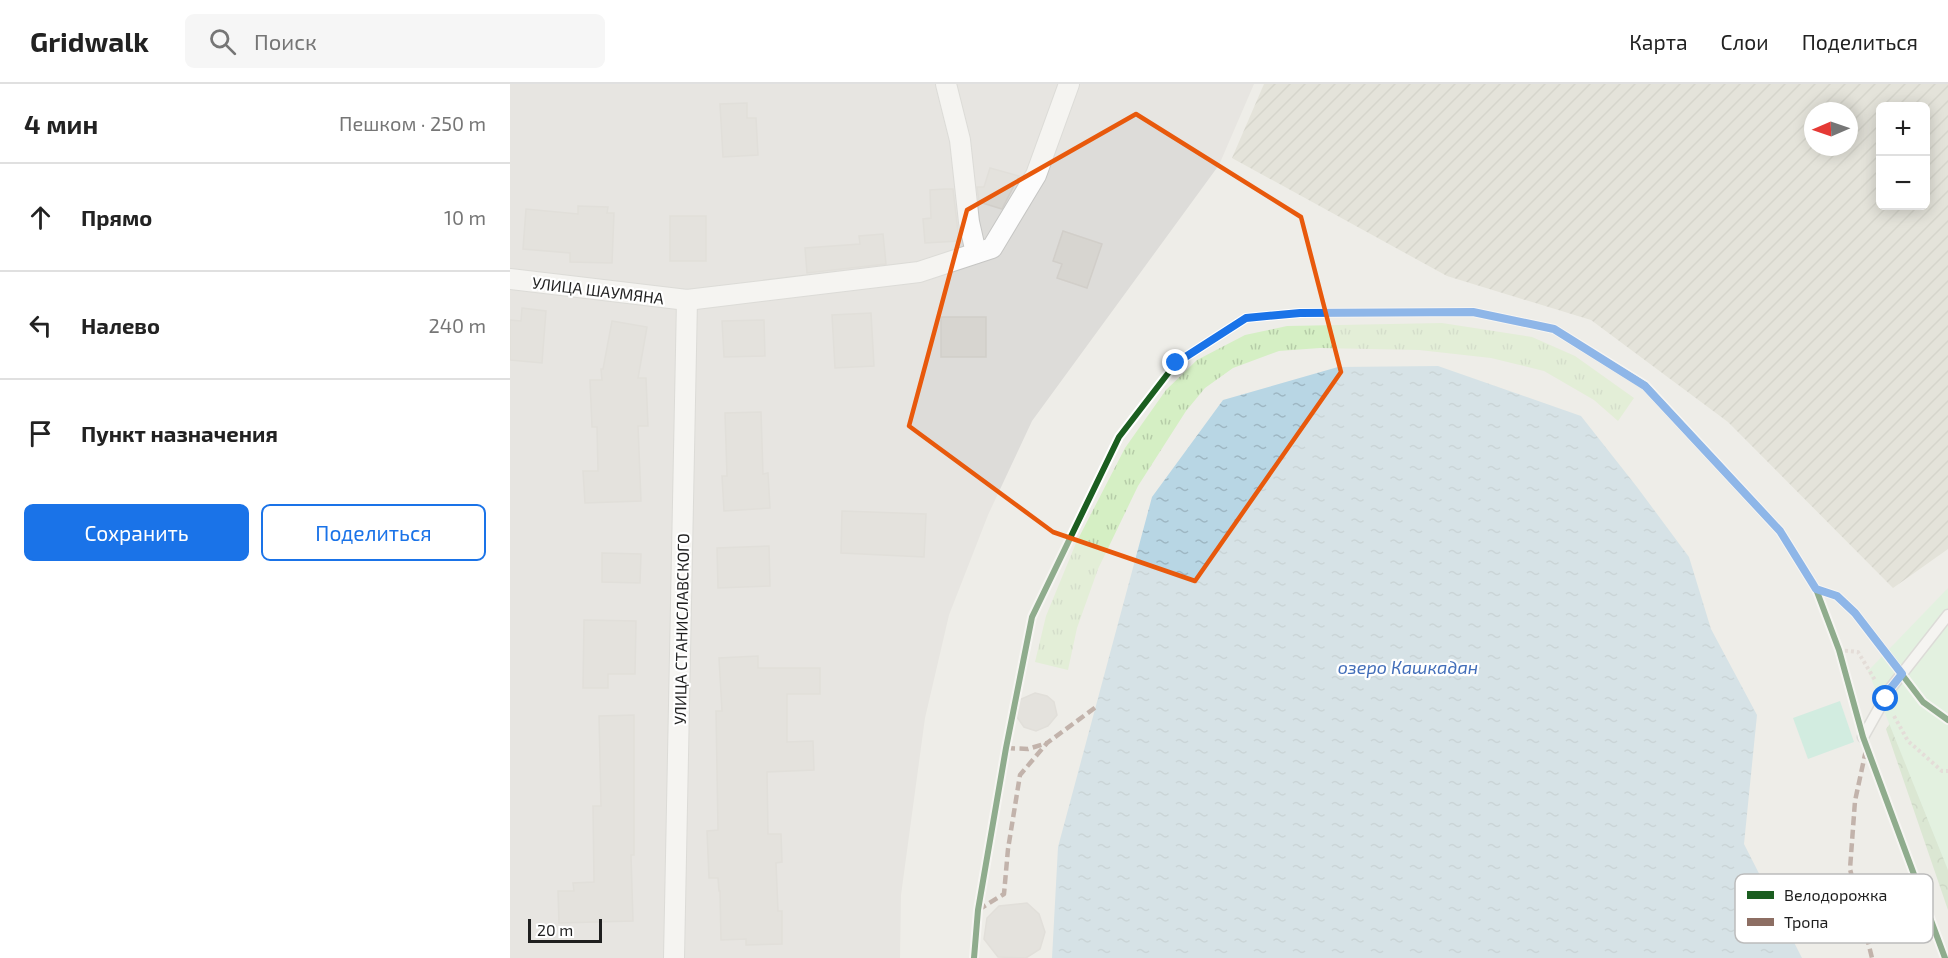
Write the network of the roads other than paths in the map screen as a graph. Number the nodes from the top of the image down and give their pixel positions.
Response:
1 (946, 84) edge
2 (1069, 84) edge
3 (984, 250) junction
4 (510, 279) edge
5 (687, 300) junction
6 (1948, 615) edge
7 (1863, 737) dead end
8 (674, 958) edge

1 - 3 street
2 - 3 street
3 - 5 street, УЛИЦА ШАУМЯНА
4 - 5 street, УЛИЦА ШАУМЯНА
5 - 8 street, УЛИЦА СТАНИСЛАВСКОГО
6 - 7 lane

